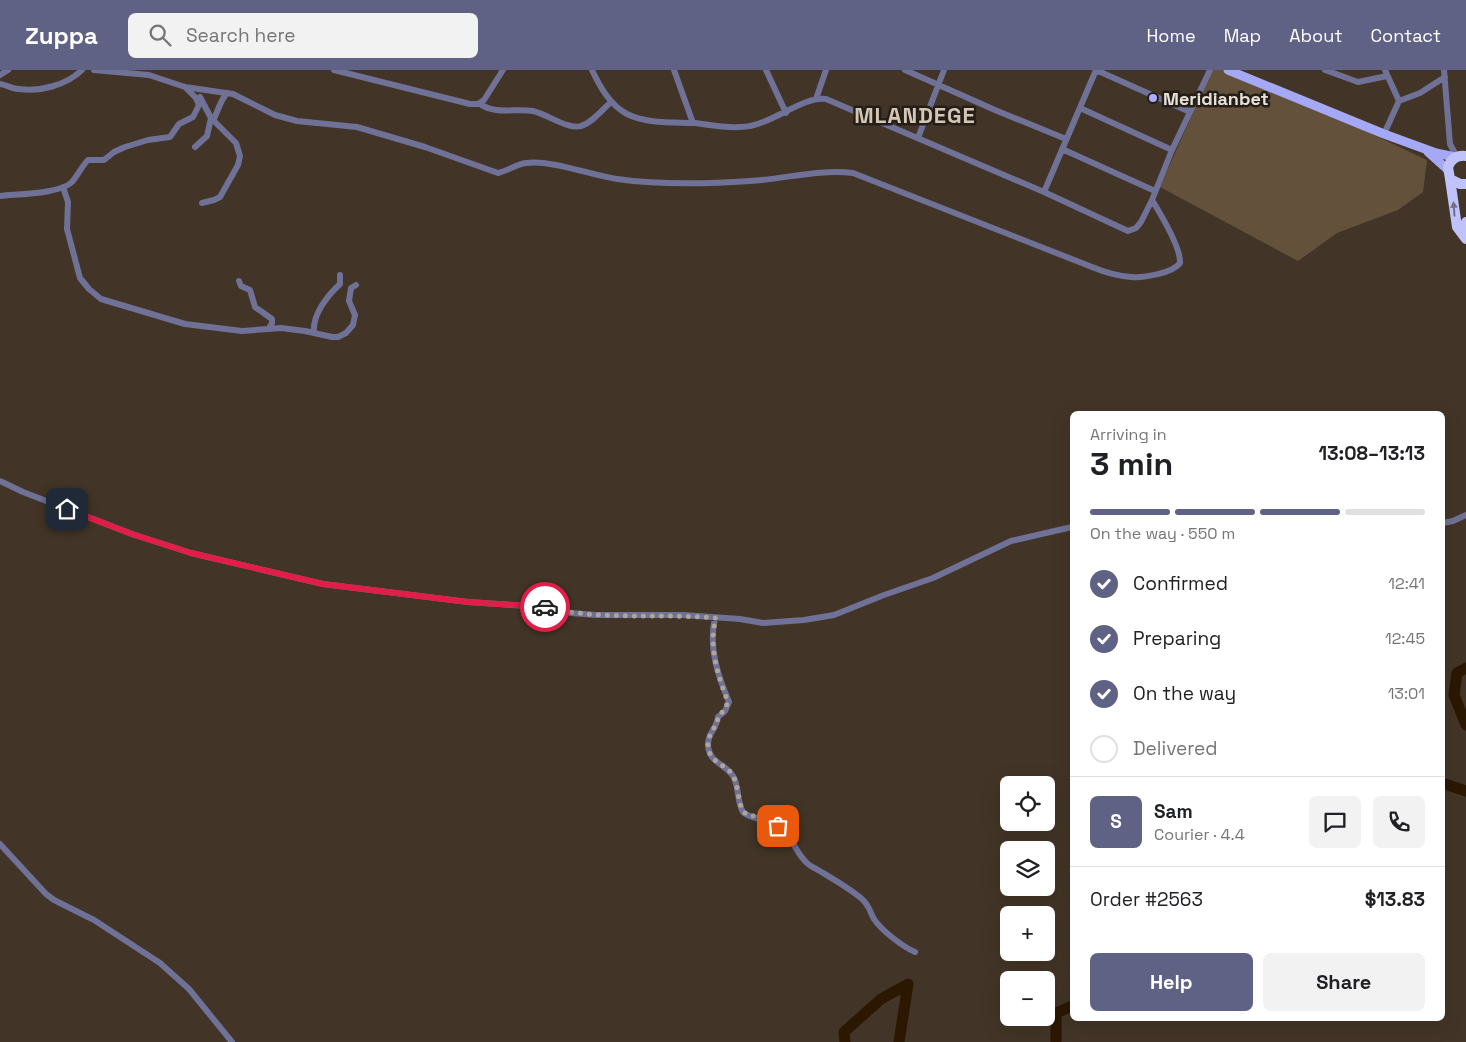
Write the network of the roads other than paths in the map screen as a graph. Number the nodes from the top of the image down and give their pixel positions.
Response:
1 (8, 70) edge
2 (82, 70) edge
3 (94, 70) edge
4 (334, 70) edge
5 (503, 70) edge
6 (592, 70) edge
7 (674, 70) edge
8 (766, 70) edge
9 (826, 70) edge
10 (905, 70) edge
11 (944, 70) edge
12 (1096, 70) edge
13 (1210, 70) edge
14 (1228, 70) edge
15 (1325, 70) edge
16 (1386, 73) edge
17 (1444, 74) edge
18 (0, 75) edge
19 (938, 83) junction
20 (0, 84) edge
21 (185, 87) junction
22 (199, 89) junction
23 (226, 93) junction
24 (816, 99) junction
25 (1399, 101) junction
26 (611, 102) junction
27 (480, 104) junction
28 (1080, 108) junction
29 (1190, 112) junction
30 (786, 113) junction
31 (212, 120) junction
32 (693, 123) junction
33 (1384, 134) junction
34 (918, 138) junction
35 (1066, 139) junction
36 (1420, 146) junction
37 (195, 147) dead end
38 (1062, 149) junction
39 (1172, 150) junction
40 (1459, 157) edge
41 (1449, 174) junction
42 (1466, 184) edge
43 (63, 187) junction
44 (1155, 190) junction
45 (1044, 192) junction
46 (0, 196) edge
47 (1152, 200) junction
48 (202, 203) dead end
49 (1466, 222) edge
50 (1465, 238) edge
51 (340, 275) dead end
52 (239, 281) dead end
53 (356, 285) dead end
54 (269, 328) junction
55 (314, 333) junction
56 (0, 481) edge
57 (1466, 515) edge
58 (1445, 522) edge
59 (1070, 527) edge
60 (716, 618) junction
61 (0, 844) edge
62 (915, 952) dead end
63 (232, 1042) edge

1 - 18 street
2 - 20 street
3 - 21 street
4 - 27 street
5 - 27 street
6 - 26 street
7 - 32 street
8 - 30 street
9 - 24 street
10 - 19 street
11 - 19 street
12 - 28 street
12 - 29 street
13 - 29 street
14 - 33 main road
15 - 16 street
16 - 25 street
17 - 25 street
17 - 40 street
19 - 34 street
19 - 35 street
21 - 22 street
21 - 43 street
22 - 23 street
22 - 31 street
23 - 31 street
23 - 47 street
24 - 30 street
24 - 34 street
25 - 33 street
26 - 27 street
26 - 32 street
28 - 35 street
28 - 39 street
29 - 39 street
30 - 32 street
31 - 37 street
31 - 48 street
33 - 36 main road
34 - 45 street
35 - 38 street
36 - 40 main road
36 - 41 main road
38 - 44 street
38 - 45 street
39 - 44 street
40 - 41 highway
41 - 42 highway
50 -> 41 highway
43 - 46 street
43 - 54 street
44 - 47 street
45 - 47 street
49 - 50 highway
51 - 55 street
52 - 54 street
53 - 55 street
54 - 55 street
56 - 60 street
57 - 58 street
59 - 60 street
60 - 62 street
61 - 63 street

